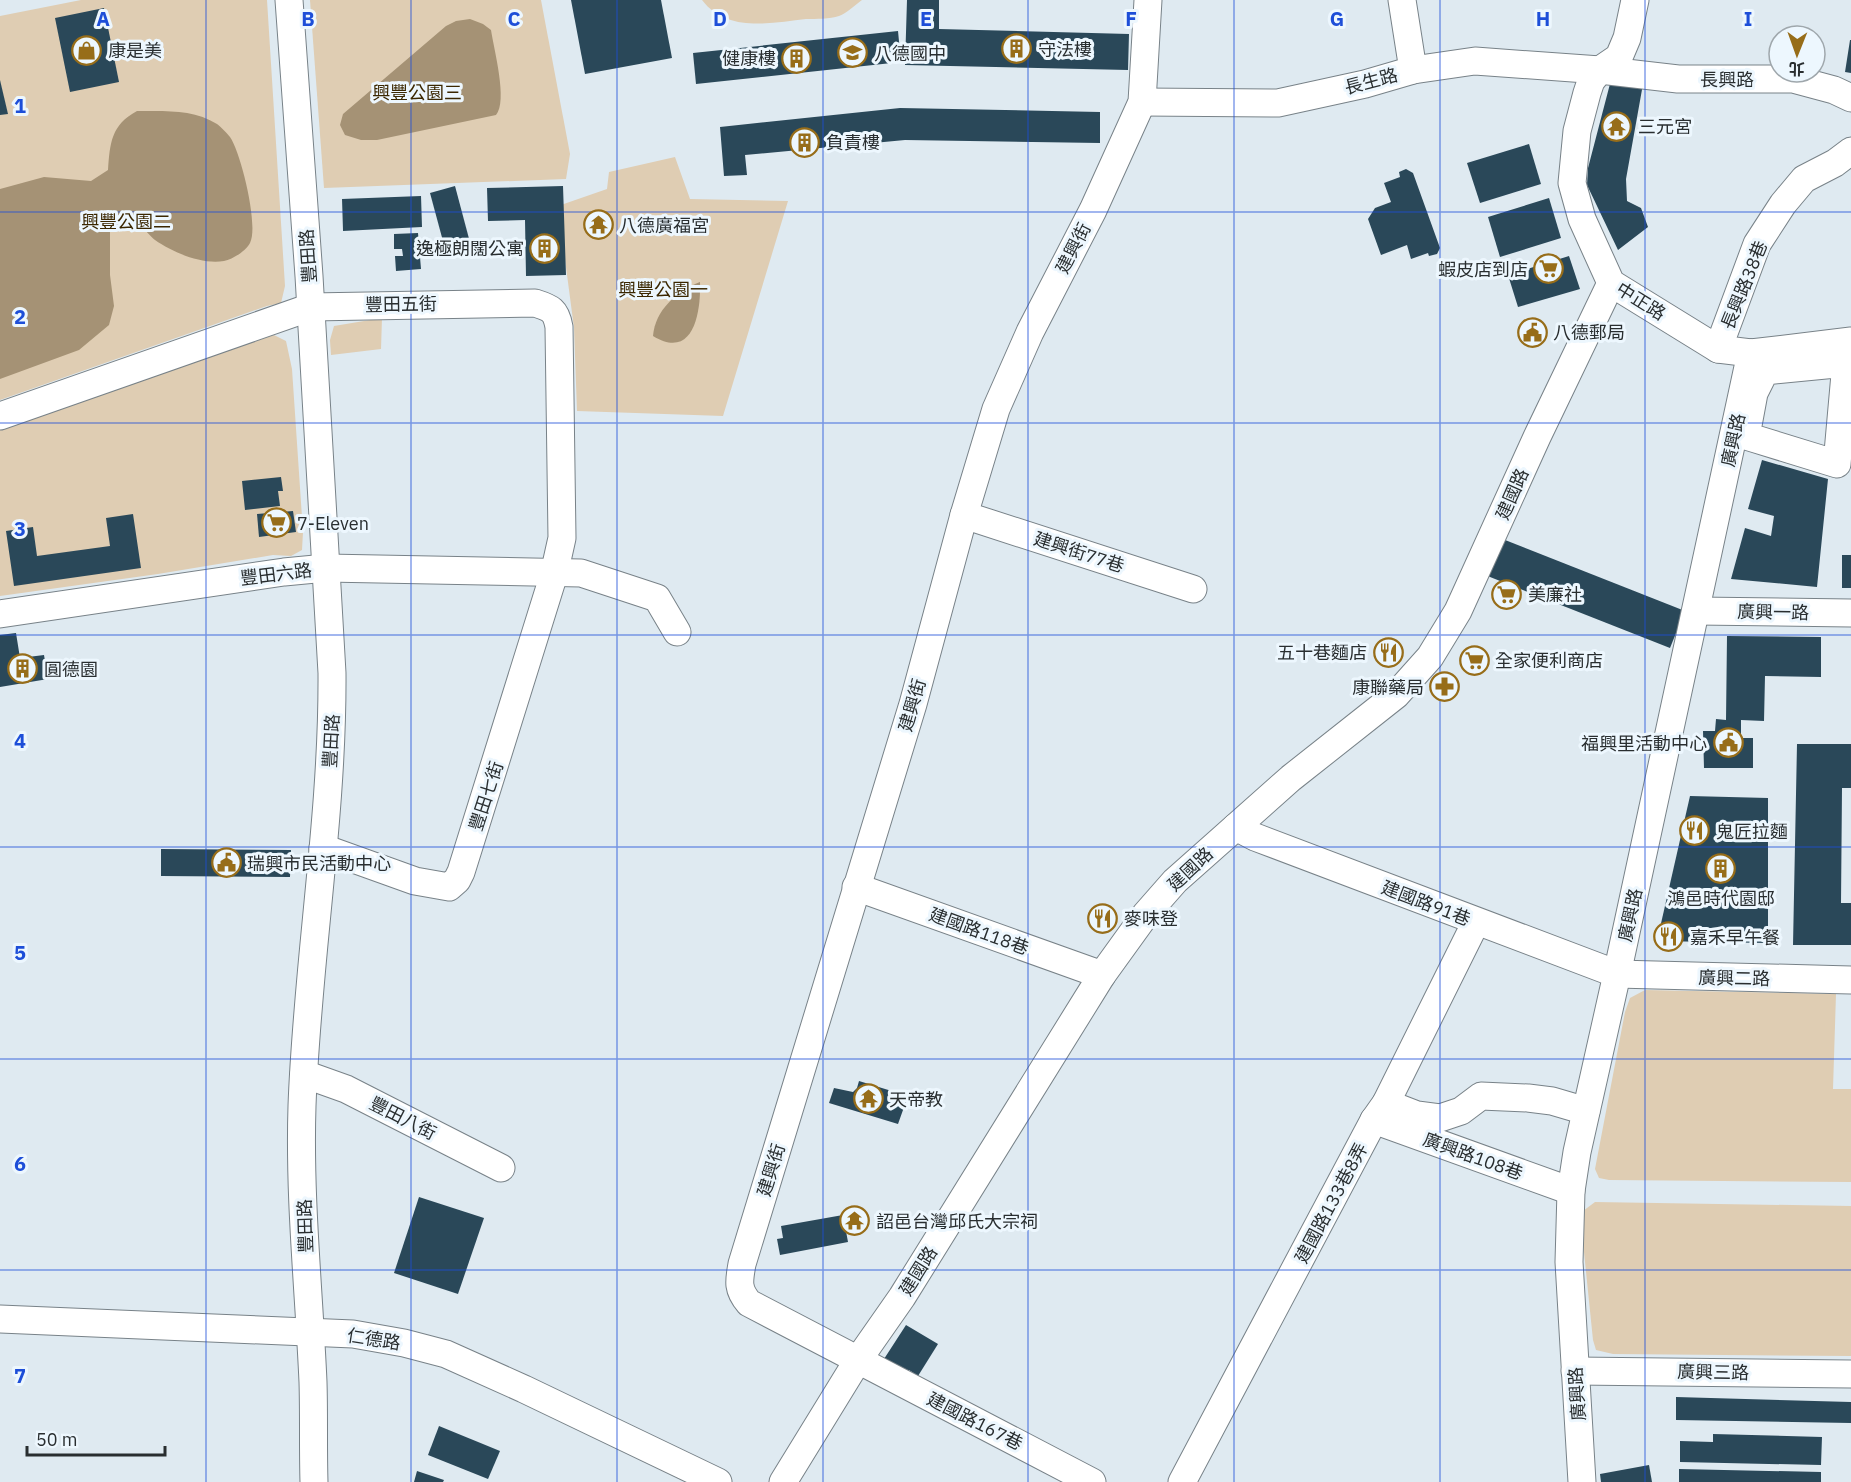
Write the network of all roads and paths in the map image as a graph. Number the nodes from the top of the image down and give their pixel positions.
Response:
1 (289, 0) edge
2 (1148, 0) edge
3 (1402, 0) edge
4 (1635, 0) edge
5 (1413, 70) junction
6 (1600, 70) junction
7 (1851, 98) edge
8 (1142, 102) junction
9 (1851, 152) edge
10 (1611, 284) junction
11 (311, 307) junction
12 (1851, 341) edge
13 (1718, 349) junction
14 (1751, 353) junction
15 (0, 416) edge
16 (1837, 464) joint
17 (964, 515) junction
18 (326, 568) junction
19 (554, 574) junction
20 (1193, 589) dead end
21 (1696, 611) junction
22 (1851, 613) edge
23 (0, 614) edge
24 (677, 632) dead end
25 (1236, 827) junction
26 (323, 848) junction
27 (856, 887) junction
28 (1476, 922) junction
29 (1617, 974) junction
30 (1102, 975) junction
31 (1851, 980) edge
32 (304, 1074) junction
33 (1380, 1111) junction
34 (1586, 1111) junction
35 (501, 1168) dead end
36 (1571, 1191) junction
37 (0, 1319) edge
38 (309, 1332) junction
39 (858, 1360) junction
40 (1575, 1371) junction
41 (1851, 1374) edge
42 (314, 1482) edge
43 (718, 1482) edge
44 (783, 1482) edge
45 (1092, 1482) edge
46 (1182, 1482) edge
47 (1582, 1482) edge

1 - 11 street, 豐田路
2 - 8 street, 建興街
3 - 5 street
4 - 6 street
5 - 6 street, 長生路
5 - 8 street, 長生路
6 - 7 street, 長興路
6 - 10 street, 中正路
8 - 17 street, 建興街
9 - 13 street, 長興路38巷
10 - 13 street, 中正路
10 - 25 street, 建國路
11 - 15 street, 豐田五街
11 - 18 street, 豐田路
11 - 19 street, 豐田五街
12 - 14 street, 中正路
13 - 14 street, 中正路
14 - 21 street, 廣興路
16 - 16 street
17 - 20 street, 建興街77巷
17 - 27 street, 建興街
18 - 19 street, 豐田六路
18 - 23 street, 豐田六路
18 - 26 street, 豐田路
19 - 24 street, 豐田六路
19 - 26 street, 豐田七街
21 - 22 street, 廣興一路
21 - 29 street, 廣興路
25 - 28 street, 建國路91巷
25 - 30 street, 建國路
26 - 32 street, 豐田路
27 - 30 street, 建國路118巷
27 - 39 street, 建興街
28 - 29 street, 建國路91巷
28 - 33 street, 建國路133巷8弄
29 - 31 street, 廣興二路
29 - 34 street, 廣興路
30 - 39 street, 建國路
32 - 35 street, 豐田八街
32 - 38 street, 豐田路
33 - 34 street
33 - 36 street, 廣興路108巷
33 - 46 street, 建國路133巷8弄
34 - 36 street, 廣興路
36 - 40 street, 廣興路
37 - 38 street, 仁德路
38 - 42 street, 豐田路
38 - 43 street, 仁德路
39 - 44 street, 建國路
39 - 45 street, 建國路167巷
40 - 41 street, 廣興三路
40 - 47 street, 廣興路

